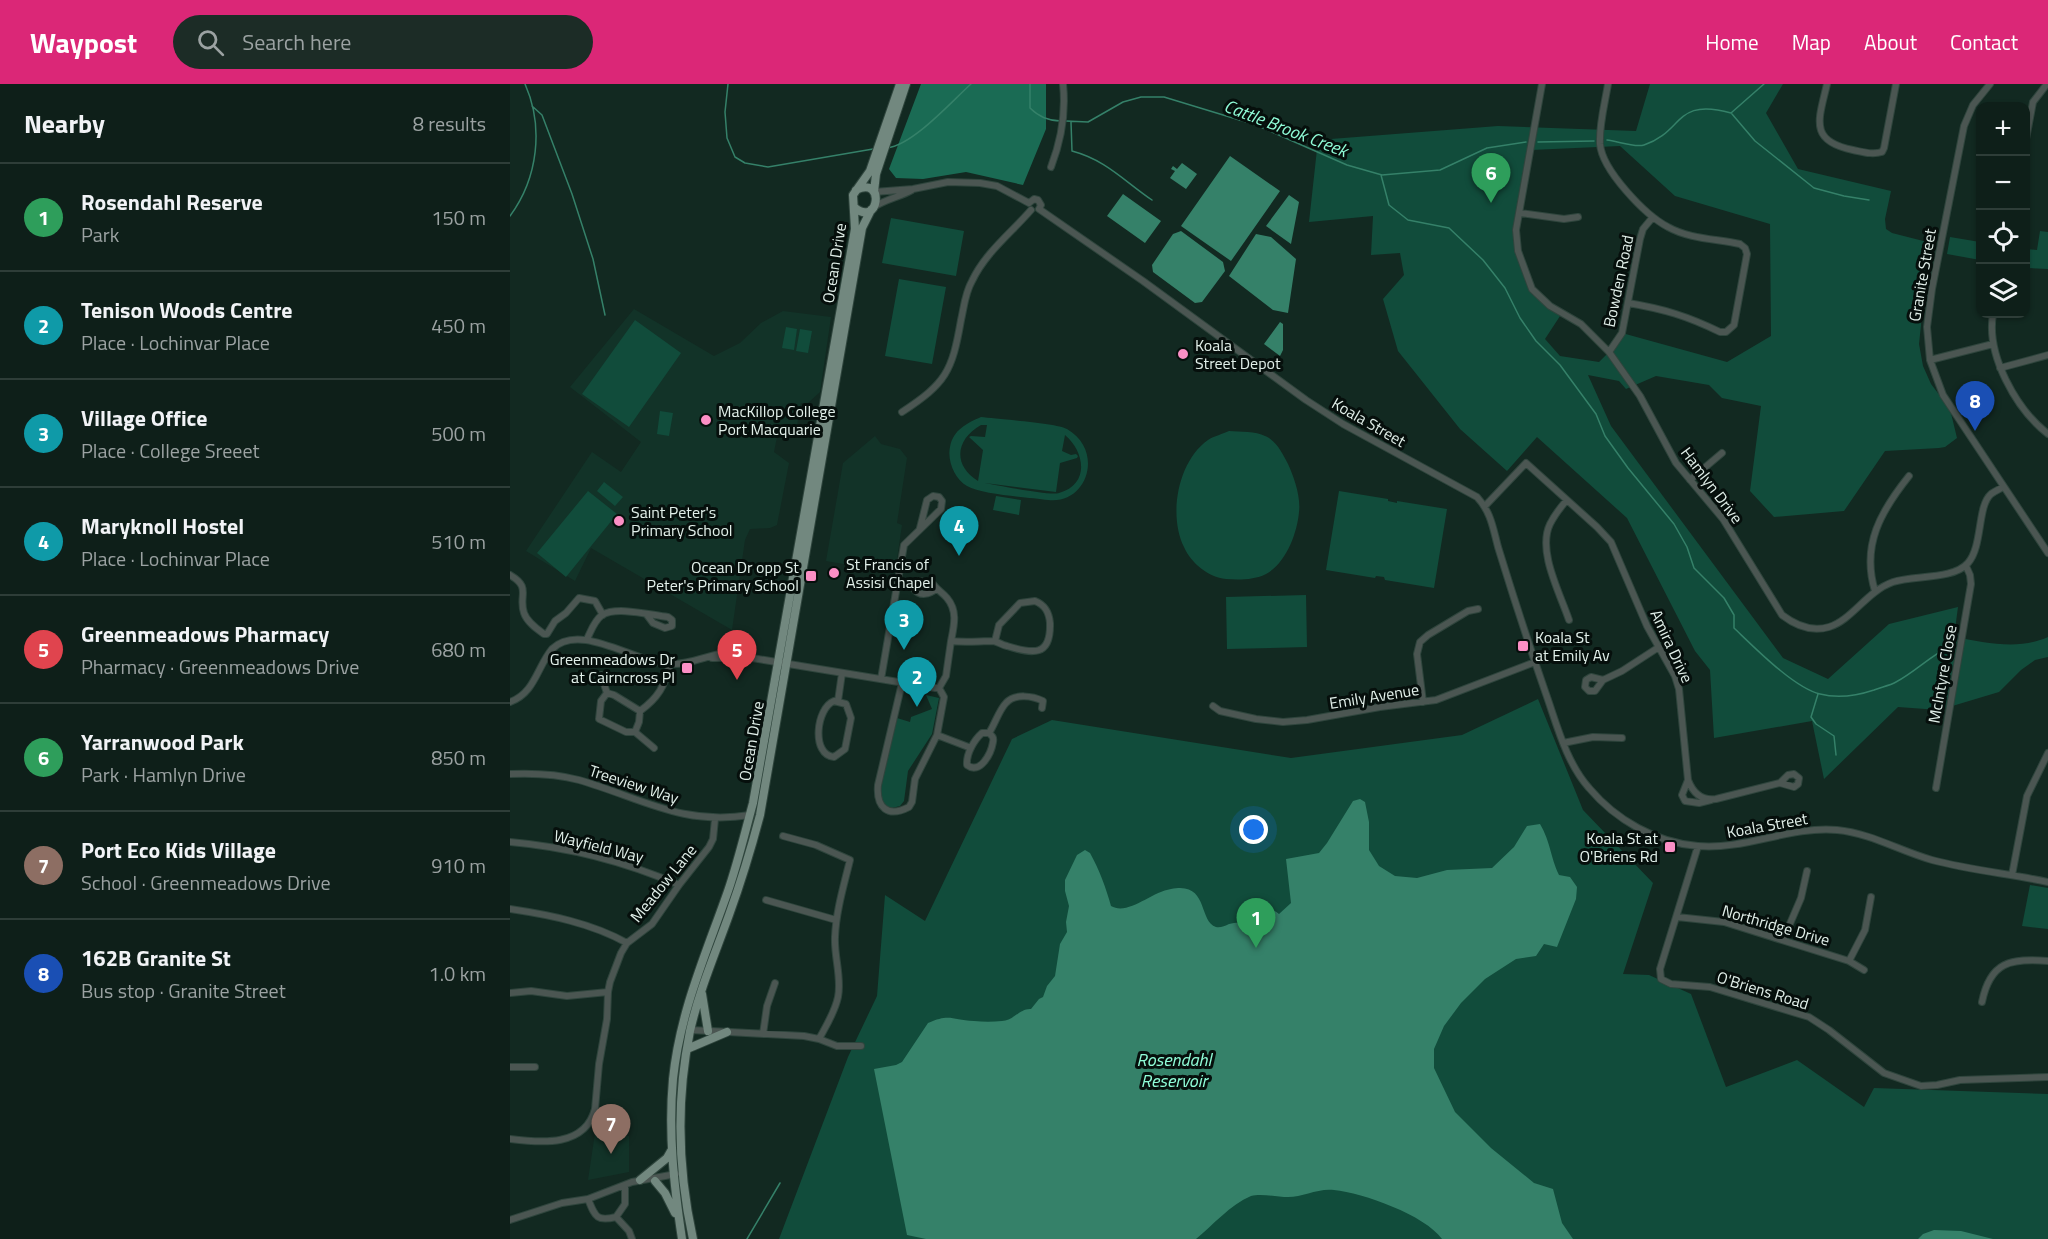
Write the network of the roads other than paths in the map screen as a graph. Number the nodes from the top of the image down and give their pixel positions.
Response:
1 (900, 84) edge
2 (906, 84) edge
3 (1063, 84) edge
4 (1542, 84) edge
5 (1608, 84) edge
6 (1827, 84) edge
7 (1896, 84) edge
8 (1979, 84) edge
9 (2047, 84) edge
10 (1988, 86) edge
11 (2030, 116) edge
12 (886, 133) junction
13 (878, 157) junction
14 (1051, 167) dead end
15 (913, 189) junction
16 (856, 190) junction
17 (874, 192) junction
18 (1029, 202) junction
19 (854, 207) junction
20 (873, 208) junction
21 (1039, 209) junction
22 (1030, 210) junction
23 (1520, 213) junction
24 (1578, 217) dead end
25 (1653, 217) junction
26 (1628, 303) junction
27 (1992, 318) edge
28 (1993, 344) junction
29 (1609, 352) junction
30 (2048, 356) edge
31 (1929, 360) junction
32 (2000, 368) junction
33 (902, 412) dead end
34 (2048, 434) edge
35 (1722, 453) dead end
36 (1910, 476) dead end
37 (1690, 480) junction
38 (2003, 487) junction
39 (1566, 501) junction
40 (1485, 506) junction
41 (920, 528) junction
42 (2048, 553) edge
43 (1965, 566) junction
44 (510, 575) edge
45 (935, 586) dead end
46 (1875, 591) junction
47 (1478, 609) dead end
48 (603, 615) junction
49 (646, 615) dead end
50 (1569, 620) dead end
51 (587, 639) junction
52 (951, 641) junction
53 (995, 641) junction
54 (1659, 647) junction
55 (726, 656) junction
56 (740, 656) junction
57 (778, 662) junction
58 (1535, 662) junction
59 (670, 664) junction
60 (788, 664) junction
61 (842, 673) junction
62 (601, 675) dead end
63 (880, 679) junction
64 (1603, 680) dead end
65 (903, 683) junction
66 (939, 688) junction
67 (607, 693) junction
68 (838, 701) junction
69 (510, 702) edge
70 (1423, 702) junction
71 (1213, 706) dead end
72 (1042, 708) dead end
73 (640, 711) junction
74 (635, 732) junction
75 (989, 733) junction
76 (938, 735) junction
77 (1622, 738) dead end
78 (1563, 743) junction
79 (654, 748) dead end
80 (971, 748) junction
81 (2048, 753) edge
82 (510, 774) edge
83 (1688, 780) junction
84 (1780, 783) dead end
85 (1936, 789) dead end
86 (1696, 794) junction
87 (1712, 800) junction
88 (1692, 803) junction
89 (750, 815) junction
90 (715, 819) junction
91 (783, 836) dead end
92 (510, 842) edge
93 (1698, 846) junction
94 (1807, 871) dead end
95 (2012, 875) junction
96 (2048, 882) edge
97 (679, 885) junction
98 (1872, 897) dead end
99 (766, 900) dead end
100 (510, 909) edge
101 (1677, 917) junction
102 (837, 920) junction
103 (1783, 940) junction
104 (627, 943) junction
105 (1849, 961) junction
106 (2048, 962) edge
107 (1864, 970) dead end
108 (775, 983) dead end
109 (702, 990) junction
110 (608, 992) junction
111 (510, 993) edge
112 (1982, 1002) dead end
113 (681, 1029) junction
114 (691, 1030) junction
115 (708, 1031) junction
116 (728, 1032) junction
117 (763, 1034) junction
118 (819, 1039) junction
119 (861, 1046) dead end
120 (687, 1049) junction
121 (510, 1067) edge
122 (536, 1067) dead end
123 (2048, 1077) edge
124 (510, 1139) edge
125 (672, 1150) junction
126 (682, 1175) junction
127 (673, 1176) junction
128 (640, 1180) junction
129 (655, 1181) junction
130 (627, 1184) junction
131 (588, 1199) junction
132 (616, 1217) junction
133 (510, 1220) edge
134 (679, 1220) junction
135 (632, 1239) edge
136 (682, 1239) edge
137 (693, 1239) edge

1 - 12 main road
2 - 12 main road
3 - 14 street
4 - 23 street, Hamlyn Drive
5 - 25 street
6 - 7 street
8 - 10 street
9 - 11 street
10 - 31 street, Granite Street
12 - 13 main road
13 - 16 main road
13 - 17 main road
15 - 17 street
15 - 18 street
15 - 20 street
16 - 17 main road
16 - 19 main road
17 - 20 main road
18 - 21 street
18 - 22 street
19 - 20 main road
19 - 57 main road, Ocean Drive
20 - 60 main road, Ocean Drive
21 - 22 street
21 - 40 street, Koala Street
22 - 33 street
23 - 24 street
23 - 29 street, Hamlyn Drive
25 - 26 street, Bowden Road
25 - 26 street
26 - 29 street, Bowden Road
27 - 28 street
28 - 31 street
28 - 32 street
29 - 37 street, Hamlyn Drive
30 - 32 street
31 - 38 street, Granite Street
32 - 34 street
35 - 37 street
36 - 46 street
37 - 46 street, Hamlyn Drive
38 - 42 street, Granite Street
38 - 43 street
39 - 40 street, Amira Drive
39 - 50 street
39 - 54 street, Amira Drive
40 - 58 street, Koala Street
41 - 41 street
41 - 63 street
43 - 46 street, Hamlyn Drive
43 - 85 street, McIntyre Close
44 - 48 street
45 - 52 street
47 - 70 street
48 - 49 street
48 - 51 street
51 - 59 street
51 - 69 street
52 - 53 street
52 - 66 street
53 - 53 street
54 - 64 street
54 - 83 street, Amira Drive
55 - 56 street
55 - 56 street
55 - 59 street
56 - 57 street
57 - 60 street
57 - 89 main road, Ocean Drive
58 - 70 street, Emily Avenue
58 - 78 street, Koala Street
59 - 73 street
60 - 61 street
60 - 109 main road, Ocean Drive
61 - 63 street
61 - 68 street
62 - 67 street
63 - 65 street
65 - 66 street
65 - 76 street
66 - 76 street
67 - 73 street
67 - 74 street
68 - 68 street
70 - 71 street, Emily Avenue
72 - 75 street
73 - 74 street
74 - 79 street
75 - 80 street
75 - 80 street
76 - 80 street
77 - 78 street
78 - 93 street, Koala Street
81 - 95 street
82 - 90 street, Treeview Way
83 - 86 street, Amira Drive
83 - 88 street
84 - 87 street
86 - 87 street
86 - 88 street
87 - 88 street
89 - 90 street, Treeview Way
89 - 113 main road, Ocean Drive
90 - 97 street, Meadow Lane
91 - 102 street
92 - 97 street, Wayfield Way
93 - 95 street, Koala Street
93 - 101 street, O'Briens Road
94 - 103 street
95 - 96 street, Koala Street
97 - 104 street, Meadow Lane
98 - 105 street
99 - 102 street
100 - 104 street
101 - 103 street, Northridge Drive
101 - 123 street, O'Briens Road
102 - 118 street
103 - 105 street, Northridge Drive
104 - 110 street, Meadow Lane
105 - 107 street, Northridge Drive
106 - 112 street
108 - 117 street
109 - 114 main road, Ocean Drive
109 - 115 main road
110 - 111 street
110 - 124 street, Meadow Lane
113 - 114 main road
113 - 125 main road, Ocean Drive
114 - 115 street
114 - 120 main road, Ocean Drive
115 - 116 street
116 - 117 street
116 - 120 main road
117 - 118 street
118 - 119 street
120 - 126 main road, Ocean Drive
121 - 122 street
125 - 127 main road, Ocean Drive
125 - 128 main road
126 - 127 street
126 - 137 main road, Ocean Drive
127 - 128 street
127 - 129 street
127 - 134 main road, Ocean Drive
128 - 130 street
129 - 130 street
129 - 134 main road
130 - 131 street
130 - 132 street
131 - 132 street
131 - 133 street
132 - 135 street
134 - 136 main road, Ocean Drive

